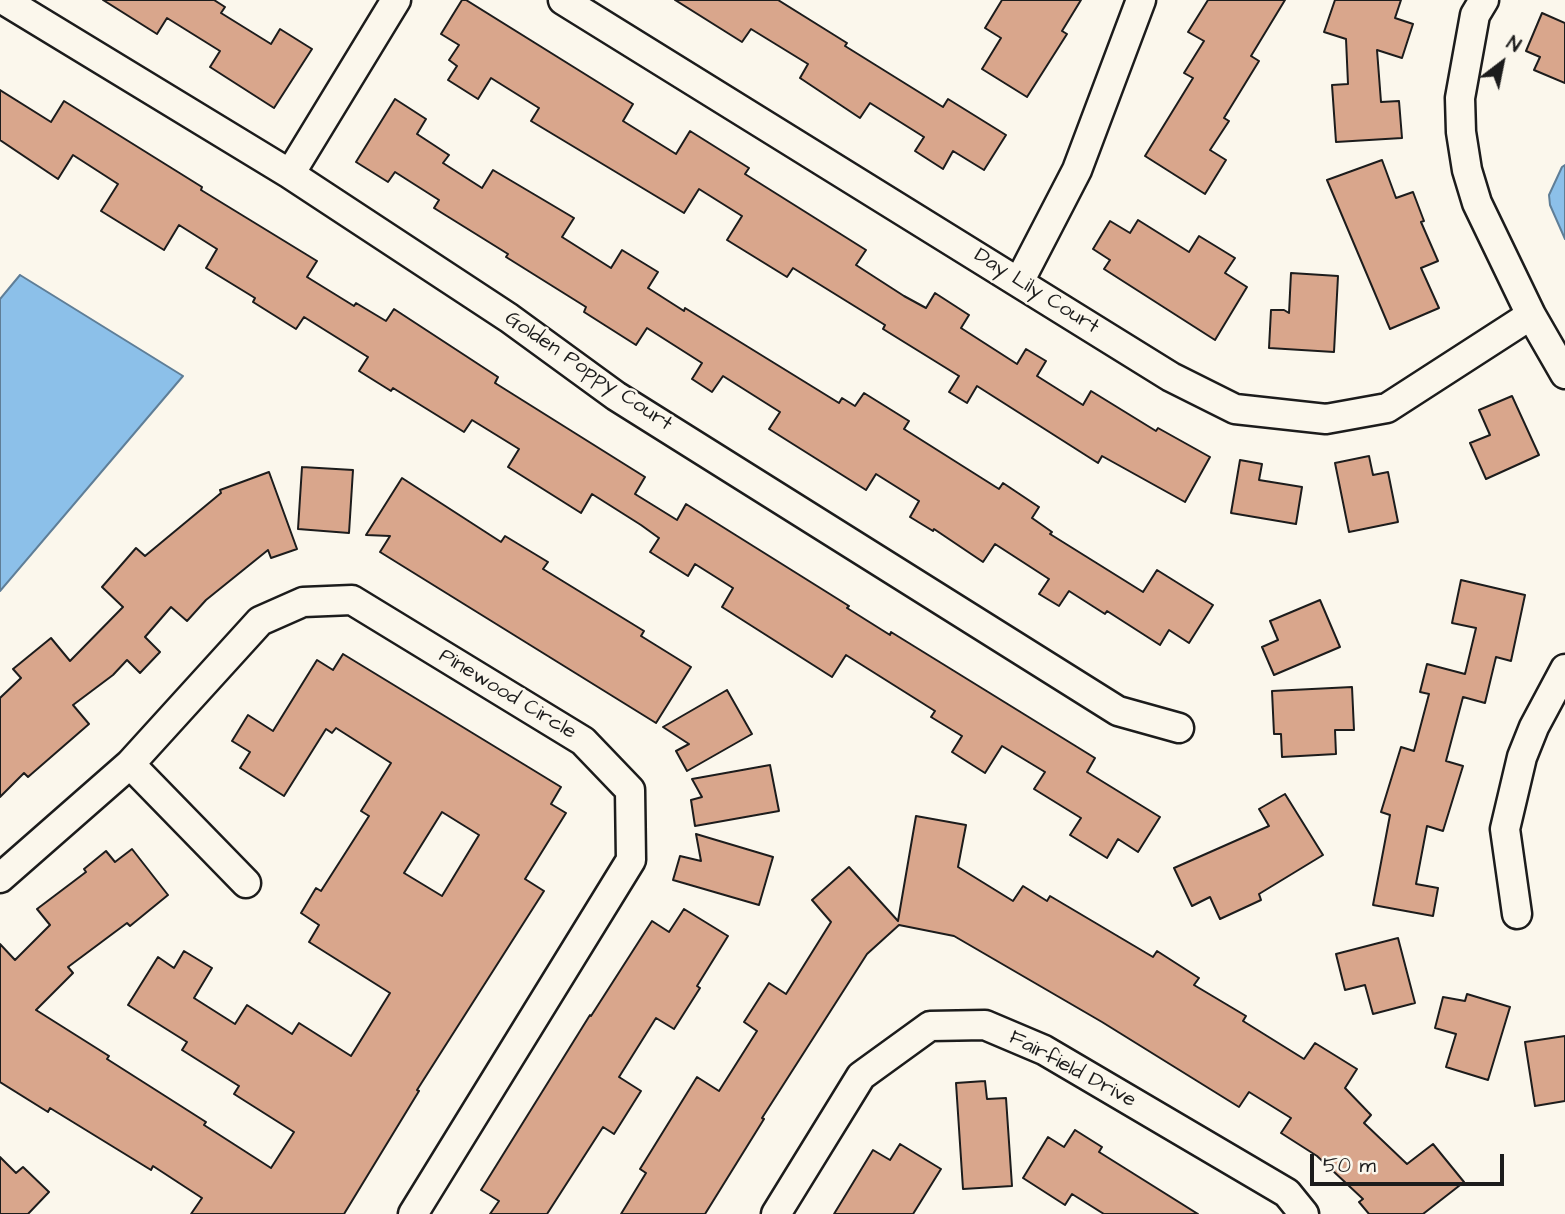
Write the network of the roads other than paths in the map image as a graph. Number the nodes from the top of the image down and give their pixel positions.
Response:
1 (4, 0) edge
2 (396, 0) edge
3 (563, 0) edge
4 (1141, 0) edge
5 (1484, 0) edge
6 (290, 174) junction
7 (1018, 282) junction
8 (1531, 315) junction
9 (1565, 374) edge
10 (1565, 669) edge
11 (1179, 728) dead end
12 (130, 764) junction
13 (0, 878) edge
14 (246, 883) dead end
15 (1517, 914) dead end
16 (413, 1214) edge
17 (776, 1214) edge
18 (1304, 1214) edge

1 - 6 street, Golden Poppy Court
2 - 6 street
3 - 7 street, Day Lily Court
4 - 7 street
5 - 8 street
6 - 11 street, Golden Poppy Court
7 - 8 street, Day Lily Court
8 - 9 street
10 - 15 street
12 - 13 street, Pinewood Circle
12 - 14 street
12 - 16 street, Pinewood Circle
17 - 18 street, Fairfield Drive

